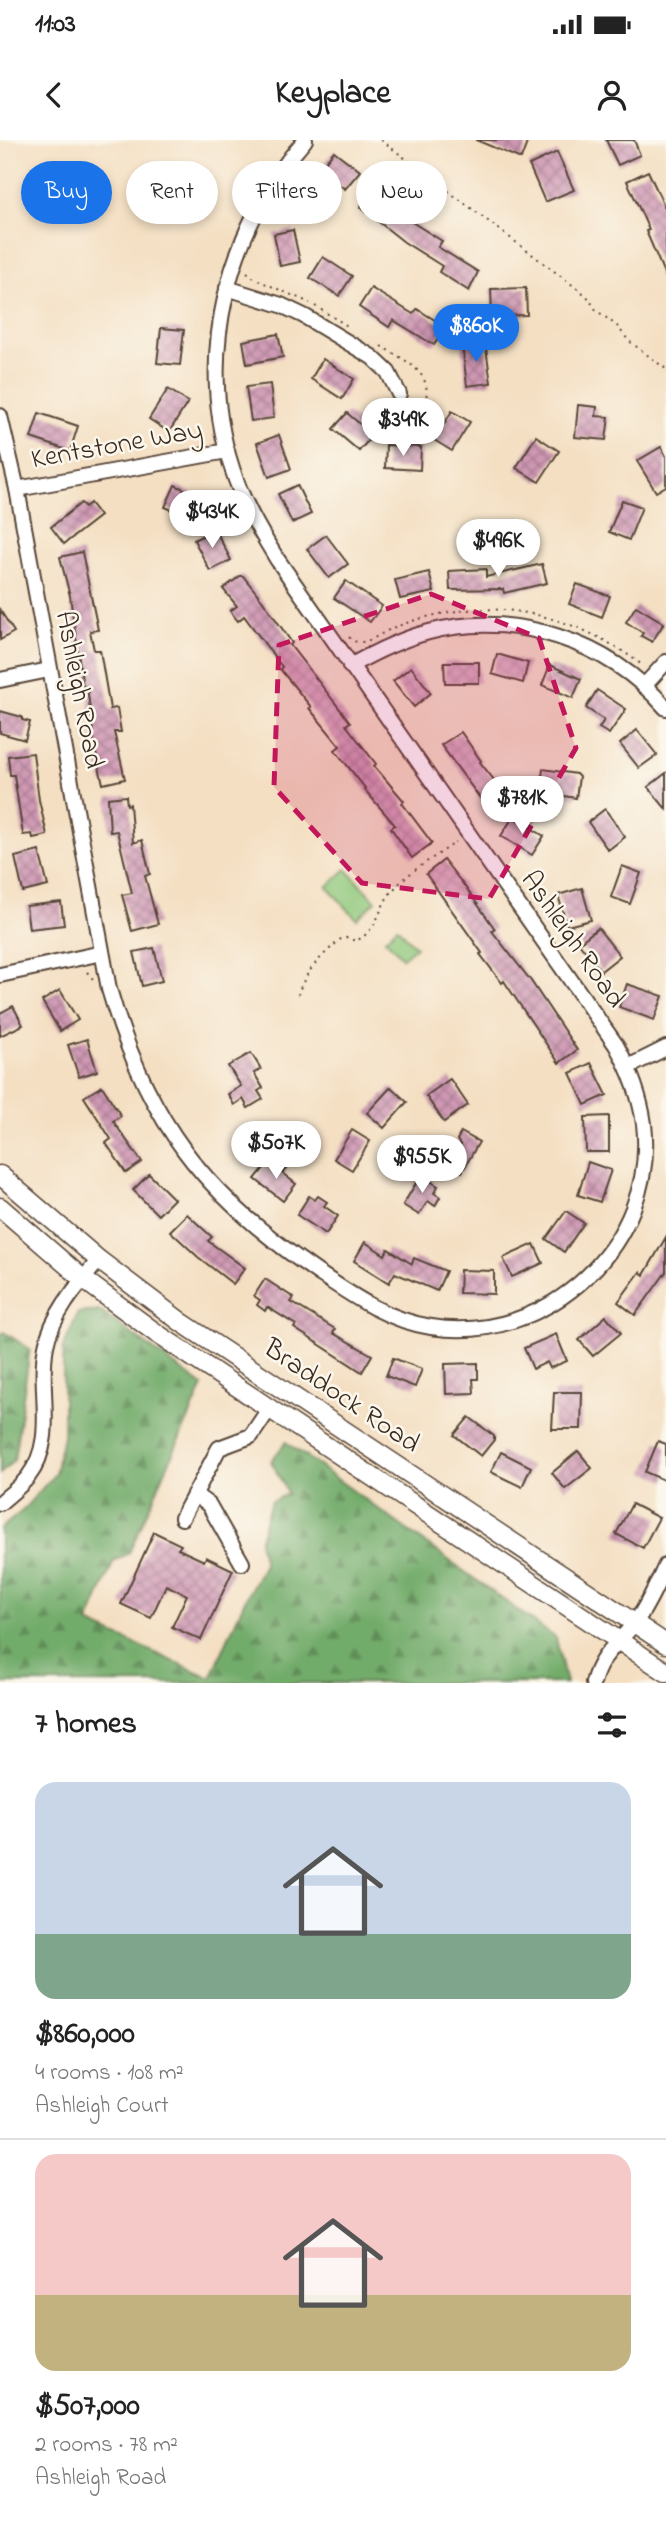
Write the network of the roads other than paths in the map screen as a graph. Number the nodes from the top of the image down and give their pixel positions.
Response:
1 (305, 140) edge
2 (227, 288) junction
3 (399, 394) dead end
4 (0, 416) edge
5 (227, 451) junction
6 (17, 489) junction
7 (666, 662) edge
8 (351, 666) junction
9 (49, 670) junction
10 (0, 680) edge
11 (649, 680) junction
12 (666, 708) edge
13 (102, 953) junction
14 (0, 975) edge
15 (666, 1048) edge
16 (628, 1067) junction
17 (0, 1175) edge
18 (0, 1207) edge
19 (99, 1260) junction
20 (83, 1279) junction
21 (269, 1409) junction
22 (194, 1494) junction
23 (0, 1503) edge
24 (181, 1518) dead end
25 (242, 1563) dead end
26 (666, 1565) edge
27 (635, 1623) junction
28 (617, 1640) junction
29 (666, 1644) edge
30 (666, 1672) edge
31 (593, 1683) edge

1 - 2 street, Ashleigh Road
2 - 3 street
2 - 5 street, Ashleigh Road
4 - 6 street, Ashleigh Road
5 - 6 street, Kentstone Way
5 - 8 street, Ashleigh Road
6 - 9 street, Ashleigh Road
7 - 11 street
8 - 11 street
8 - 16 street, Ashleigh Road
9 - 10 street
9 - 13 street, Ashleigh Road
11 - 12 street
13 - 14 street
13 - 16 street, Ashleigh Road
15 - 16 street
17 - 19 main road, Braddock Road
18 - 20 main road, Braddock Road
19 - 20 street
19 - 27 main road, Braddock Road
20 - 21 main road, Braddock Road
20 - 23 street
21 - 22 street
21 - 28 main road, Braddock Road
22 - 24 street
22 - 25 street
26 - 27 street
27 - 28 street
27 - 29 main road, Braddock Road
28 - 30 main road, Braddock Road
28 - 31 street

